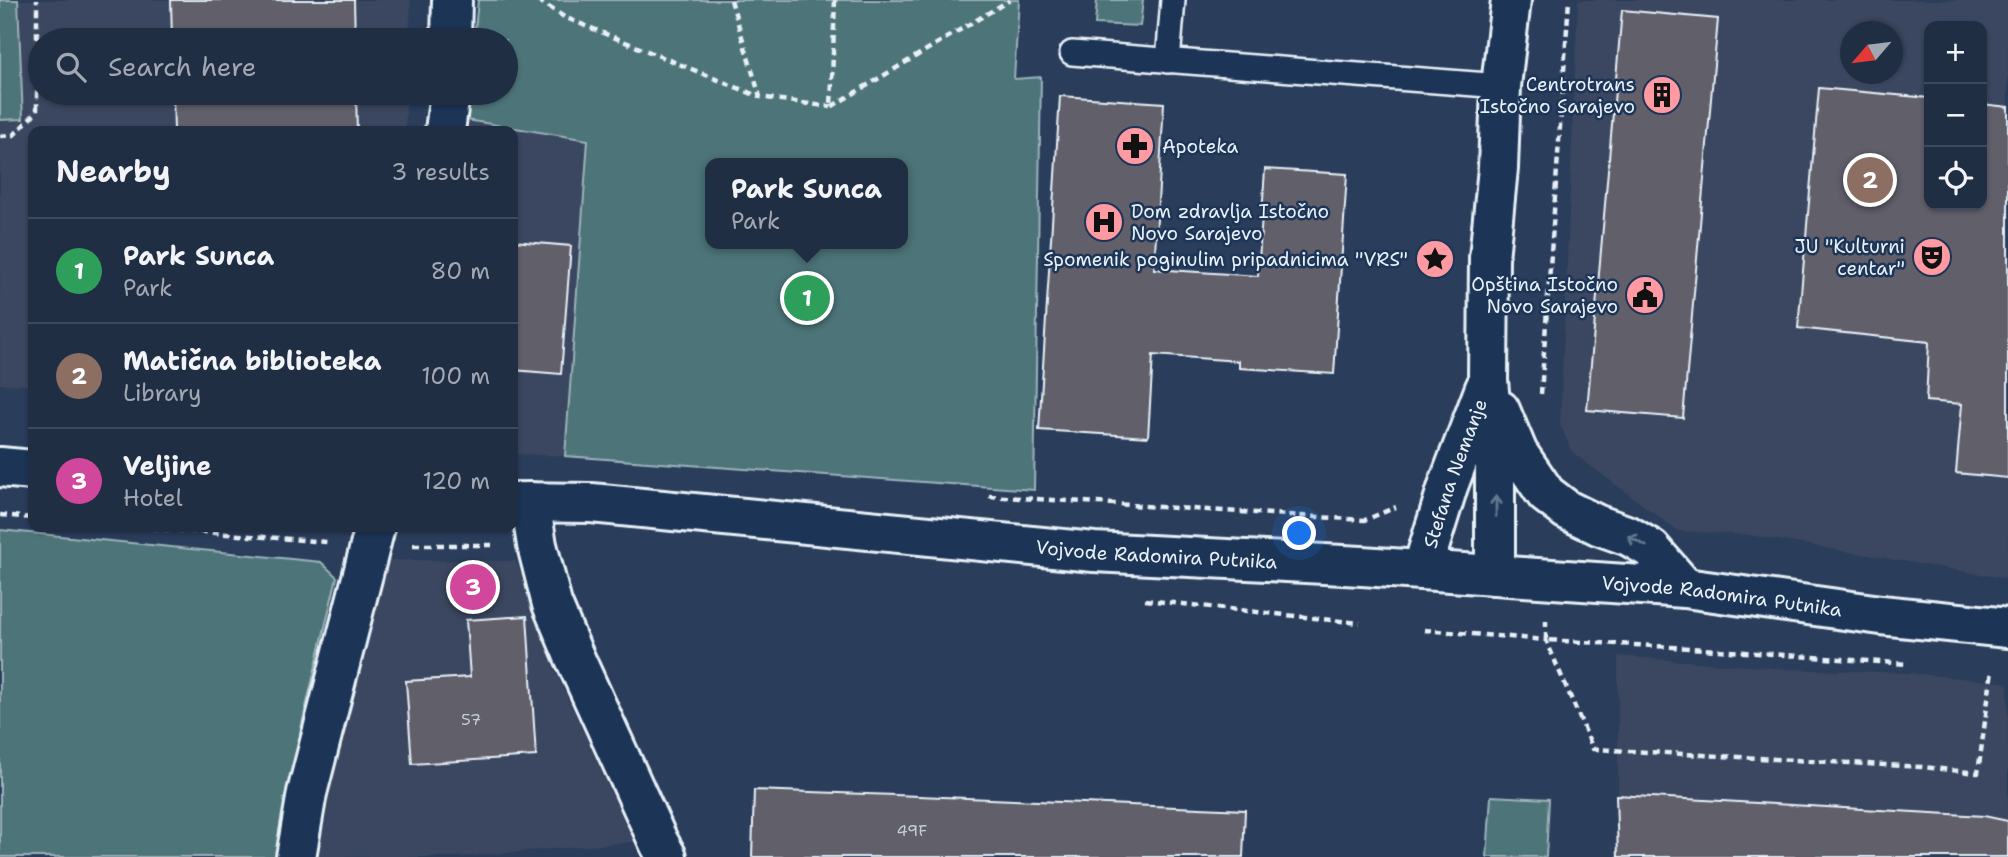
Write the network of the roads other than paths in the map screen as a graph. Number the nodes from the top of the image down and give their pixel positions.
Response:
1 (452, 0) edge
2 (1173, 0) edge
3 (1511, 0) edge
4 (451, 28) edge
5 (1072, 53) dead end
6 (1168, 61) junction
7 (1501, 86) junction
8 (448, 105) edge
9 (445, 126) edge
10 (1488, 380) junction
11 (0, 467) edge
12 (28, 470) edge
13 (521, 502) edge
14 (374, 532) edge
15 (1422, 570) junction
16 (1495, 575) junction
17 (1685, 588) junction
18 (2003, 628) edge
19 (296, 857) edge
20 (667, 857) edge

1 - 4 main road
2 - 6 lane
3 - 7 main road, Stefana Nemanje
5 - 6 lane
6 - 7 lane
7 - 10 main road, Stefana Nemanje
8 - 9 main road
10 - 15 main road, Stefana Nemanje
16 -> 10 main road, Stefana Nemanje
17 -> 10 main road
11 - 12 main road
13 - 15 main road, Vojvode Radomira Putnika
13 - 20 main road
14 - 19 main road
15 - 16 main road, Vojvode Radomira Putnika
16 - 17 main road, Vojvode Radomira Putnika
17 - 18 main road, Vojvode Radomira Putnika

